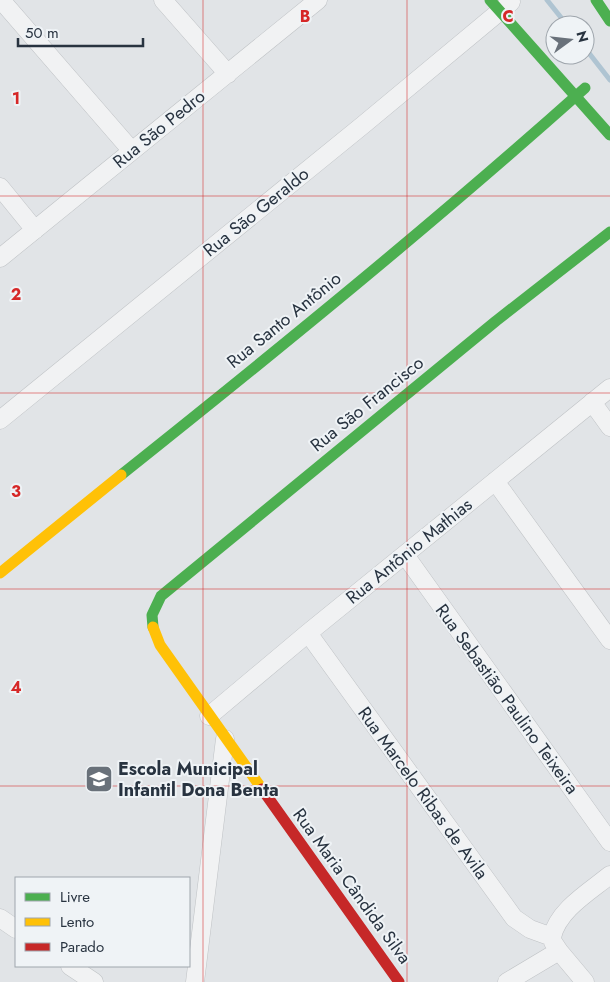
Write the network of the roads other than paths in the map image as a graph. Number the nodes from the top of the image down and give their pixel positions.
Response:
1 (1, 0) edge
2 (163, 0) edge
3 (317, 0) edge
4 (596, 0) edge
5 (505, 5) edge
6 (610, 21) edge
7 (228, 74) junction
8 (585, 88) dead end
9 (575, 96) junction
10 (610, 135) edge
11 (132, 151) junction
12 (0, 187) edge
13 (35, 230) junction
14 (610, 232) edge
15 (0, 258) edge
16 (610, 388) edge
17 (592, 402) junction
18 (0, 420) edge
19 (610, 427) edge
20 (495, 481) junction
21 (405, 555) junction
22 (0, 573) edge
23 (152, 610) joint
24 (308, 633) junction
25 (610, 640) edge
26 (209, 716) junction
27 (226, 739) junction
28 (610, 842) edge
29 (610, 875) edge
30 (0, 918) edge
31 (15, 928) edge
32 (555, 944) junction
33 (72, 967) edge
34 (94, 982) edge
35 (195, 982) edge
36 (399, 982) edge
37 (507, 982) edge
38 (585, 982) edge

1 - 11 street
2 - 7 street
3 - 7 street, Rua São Pedro
4 - 6 street
5 - 9 street
5 - 18 street, Rua São Geraldo
7 - 11 street, Rua São Pedro
8 - 9 street, Rua Santo Antônio
9 - 10 street
9 - 22 street, Rua Santo Antônio
11 - 13 street, Rua São Pedro
12 - 13 street
13 - 15 street, Rua São Pedro
14 - 23 street, Rua São Francisco
16 - 17 street, Rua Antônio Mathias
17 - 19 street
17 - 20 street, Rua Antônio Mathias
20 - 21 street, Rua Antônio Mathias
20 - 25 street
21 - 24 street, Rua Antônio Mathias
21 - 28 street, Rua Sebastião Paulino Teixeira
23 - 26 street, Rua Maria Cândida Silva
24 - 26 street, Rua Antônio Mathias
24 - 32 street, Rua Marcelo Ribas de Avila
26 - 27 street, Rua Maria Cândida Silva
27 - 35 street
27 - 36 street, Rua Maria Cândida Silva
29 - 32 street
30 - 31 street
32 - 37 street
32 - 38 street
33 - 34 street

